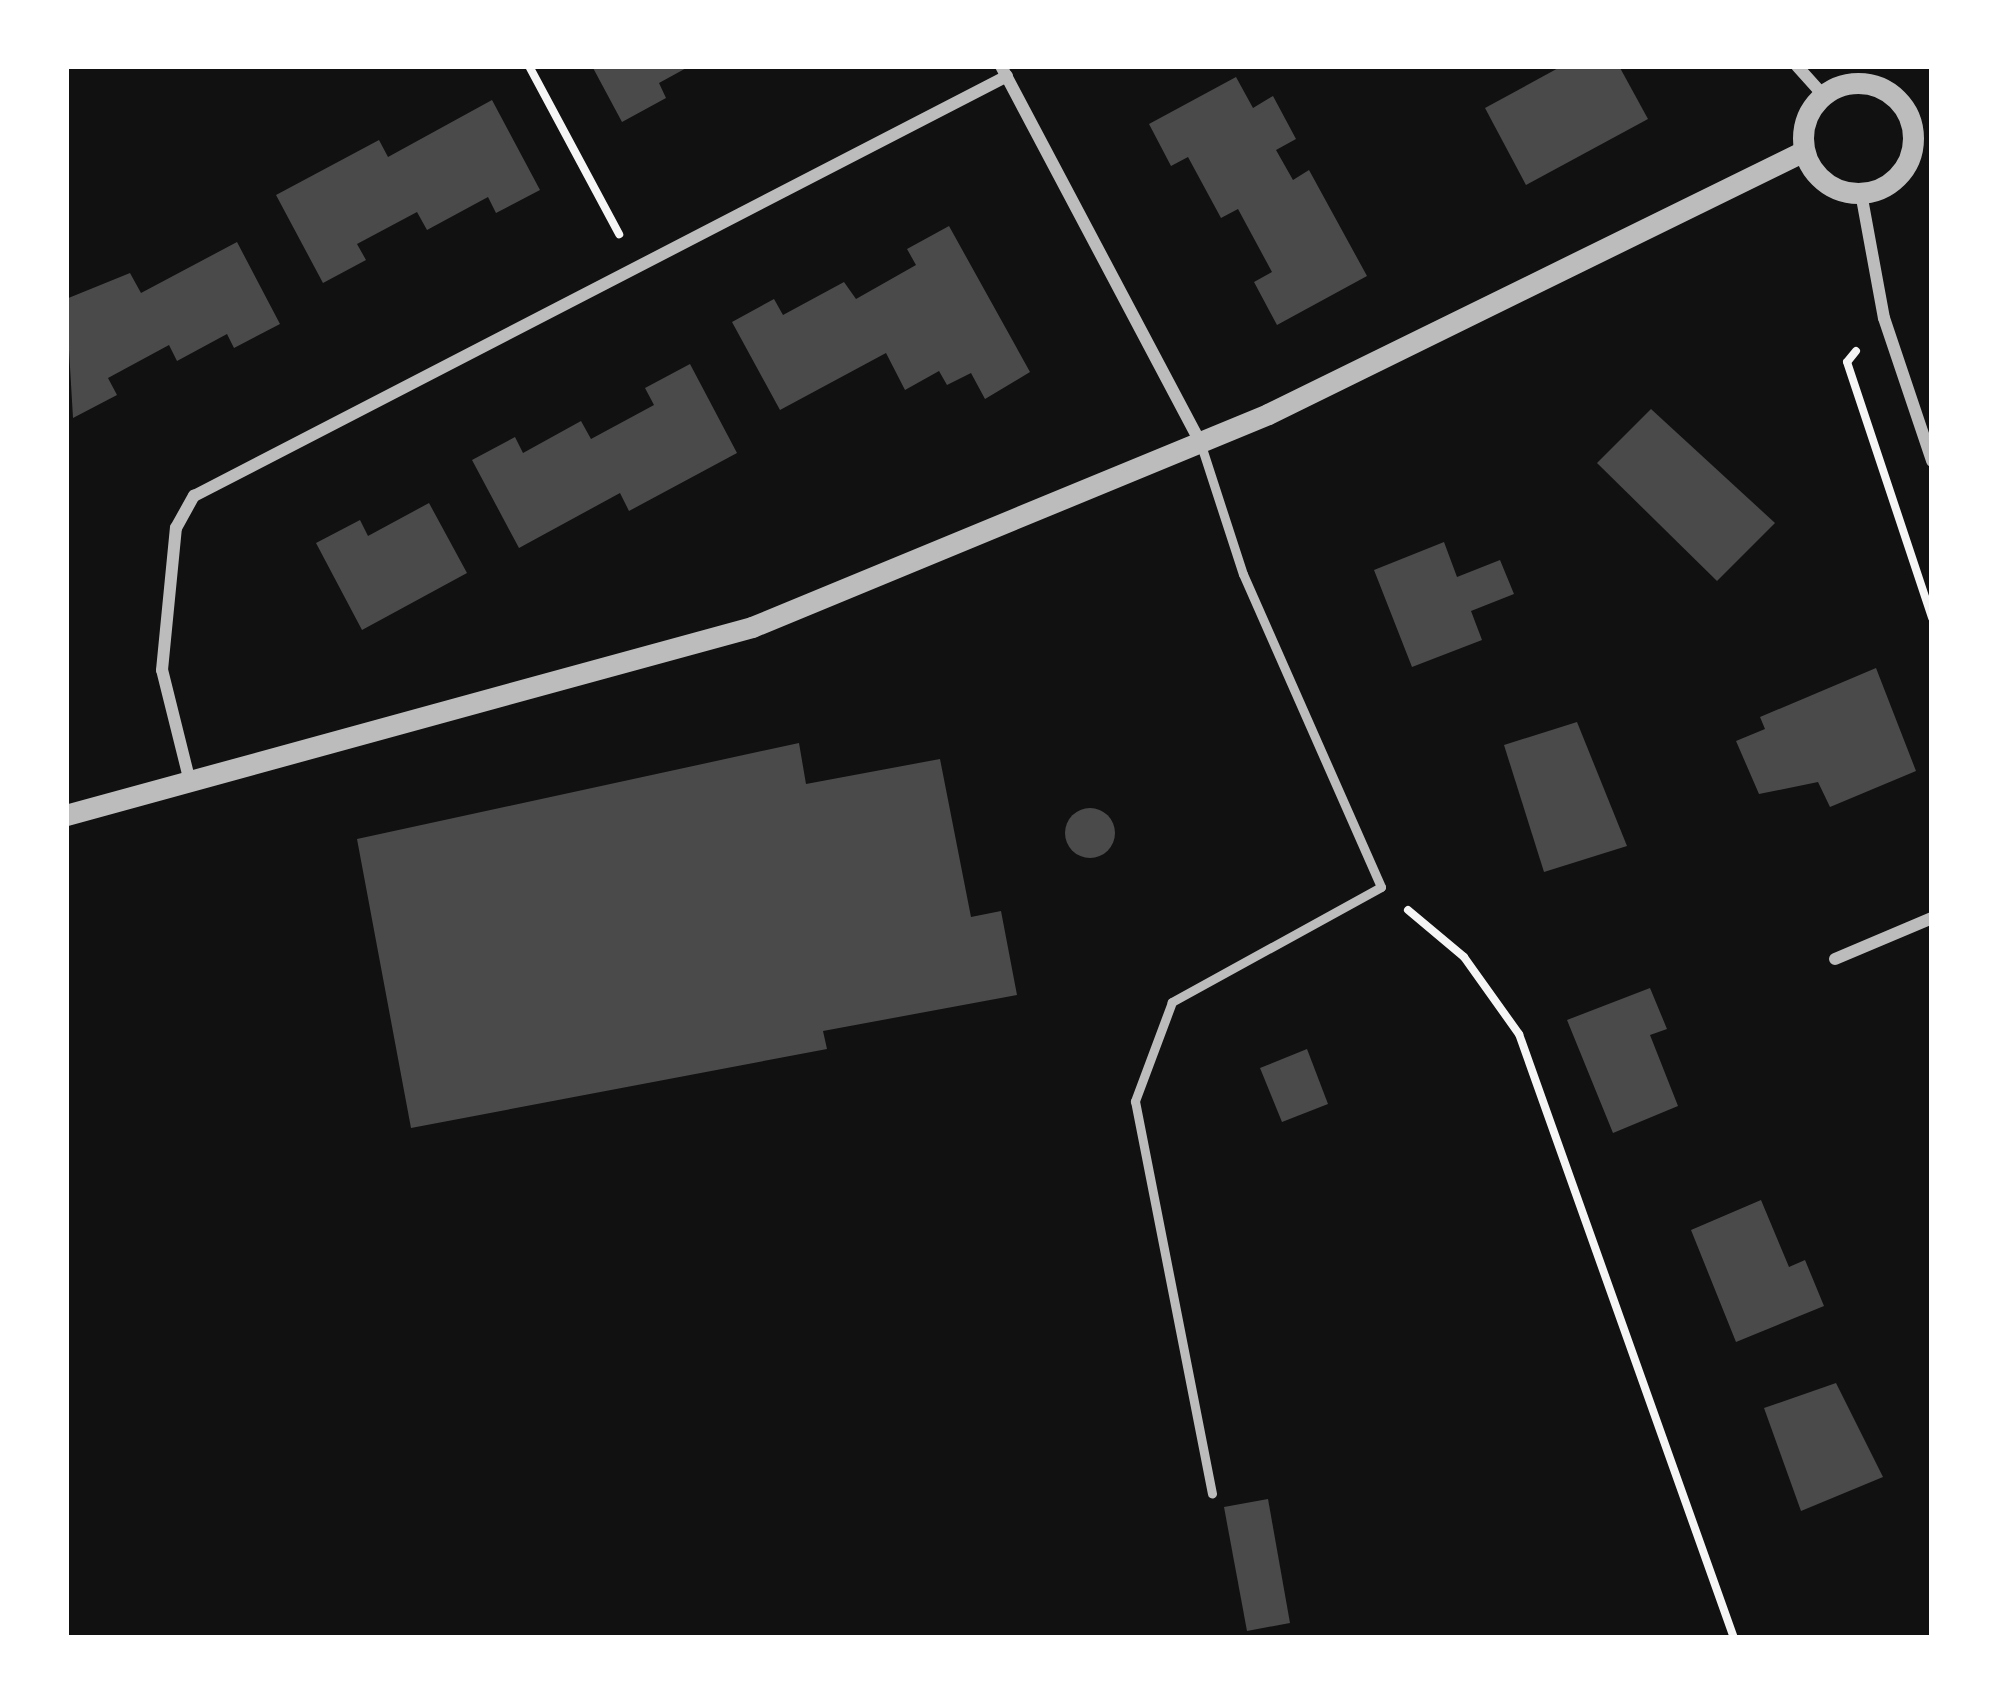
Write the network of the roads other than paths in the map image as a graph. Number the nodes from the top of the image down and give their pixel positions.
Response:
1 (1797, 66) edge
2 (1004, 71) edge
3 (1822, 94) junction
4 (1923, 129) edge
5 (1804, 151) junction
6 (1861, 193) junction
7 (1200, 442) junction
8 (1932, 461) edge
9 (189, 778) junction
10 (66, 815) edge
11 (1932, 918) edge
12 (1835, 959) dead end
13 (1212, 1494) dead end

1 - 3 street
2 - 7 street
2 - 9 street
3 - 4 street
3 - 5 street
4 - 6 street
5 - 6 street
5 - 7 street
6 - 8 street
7 - 9 street
7 - 13 lane
9 - 10 street
11 - 12 street

